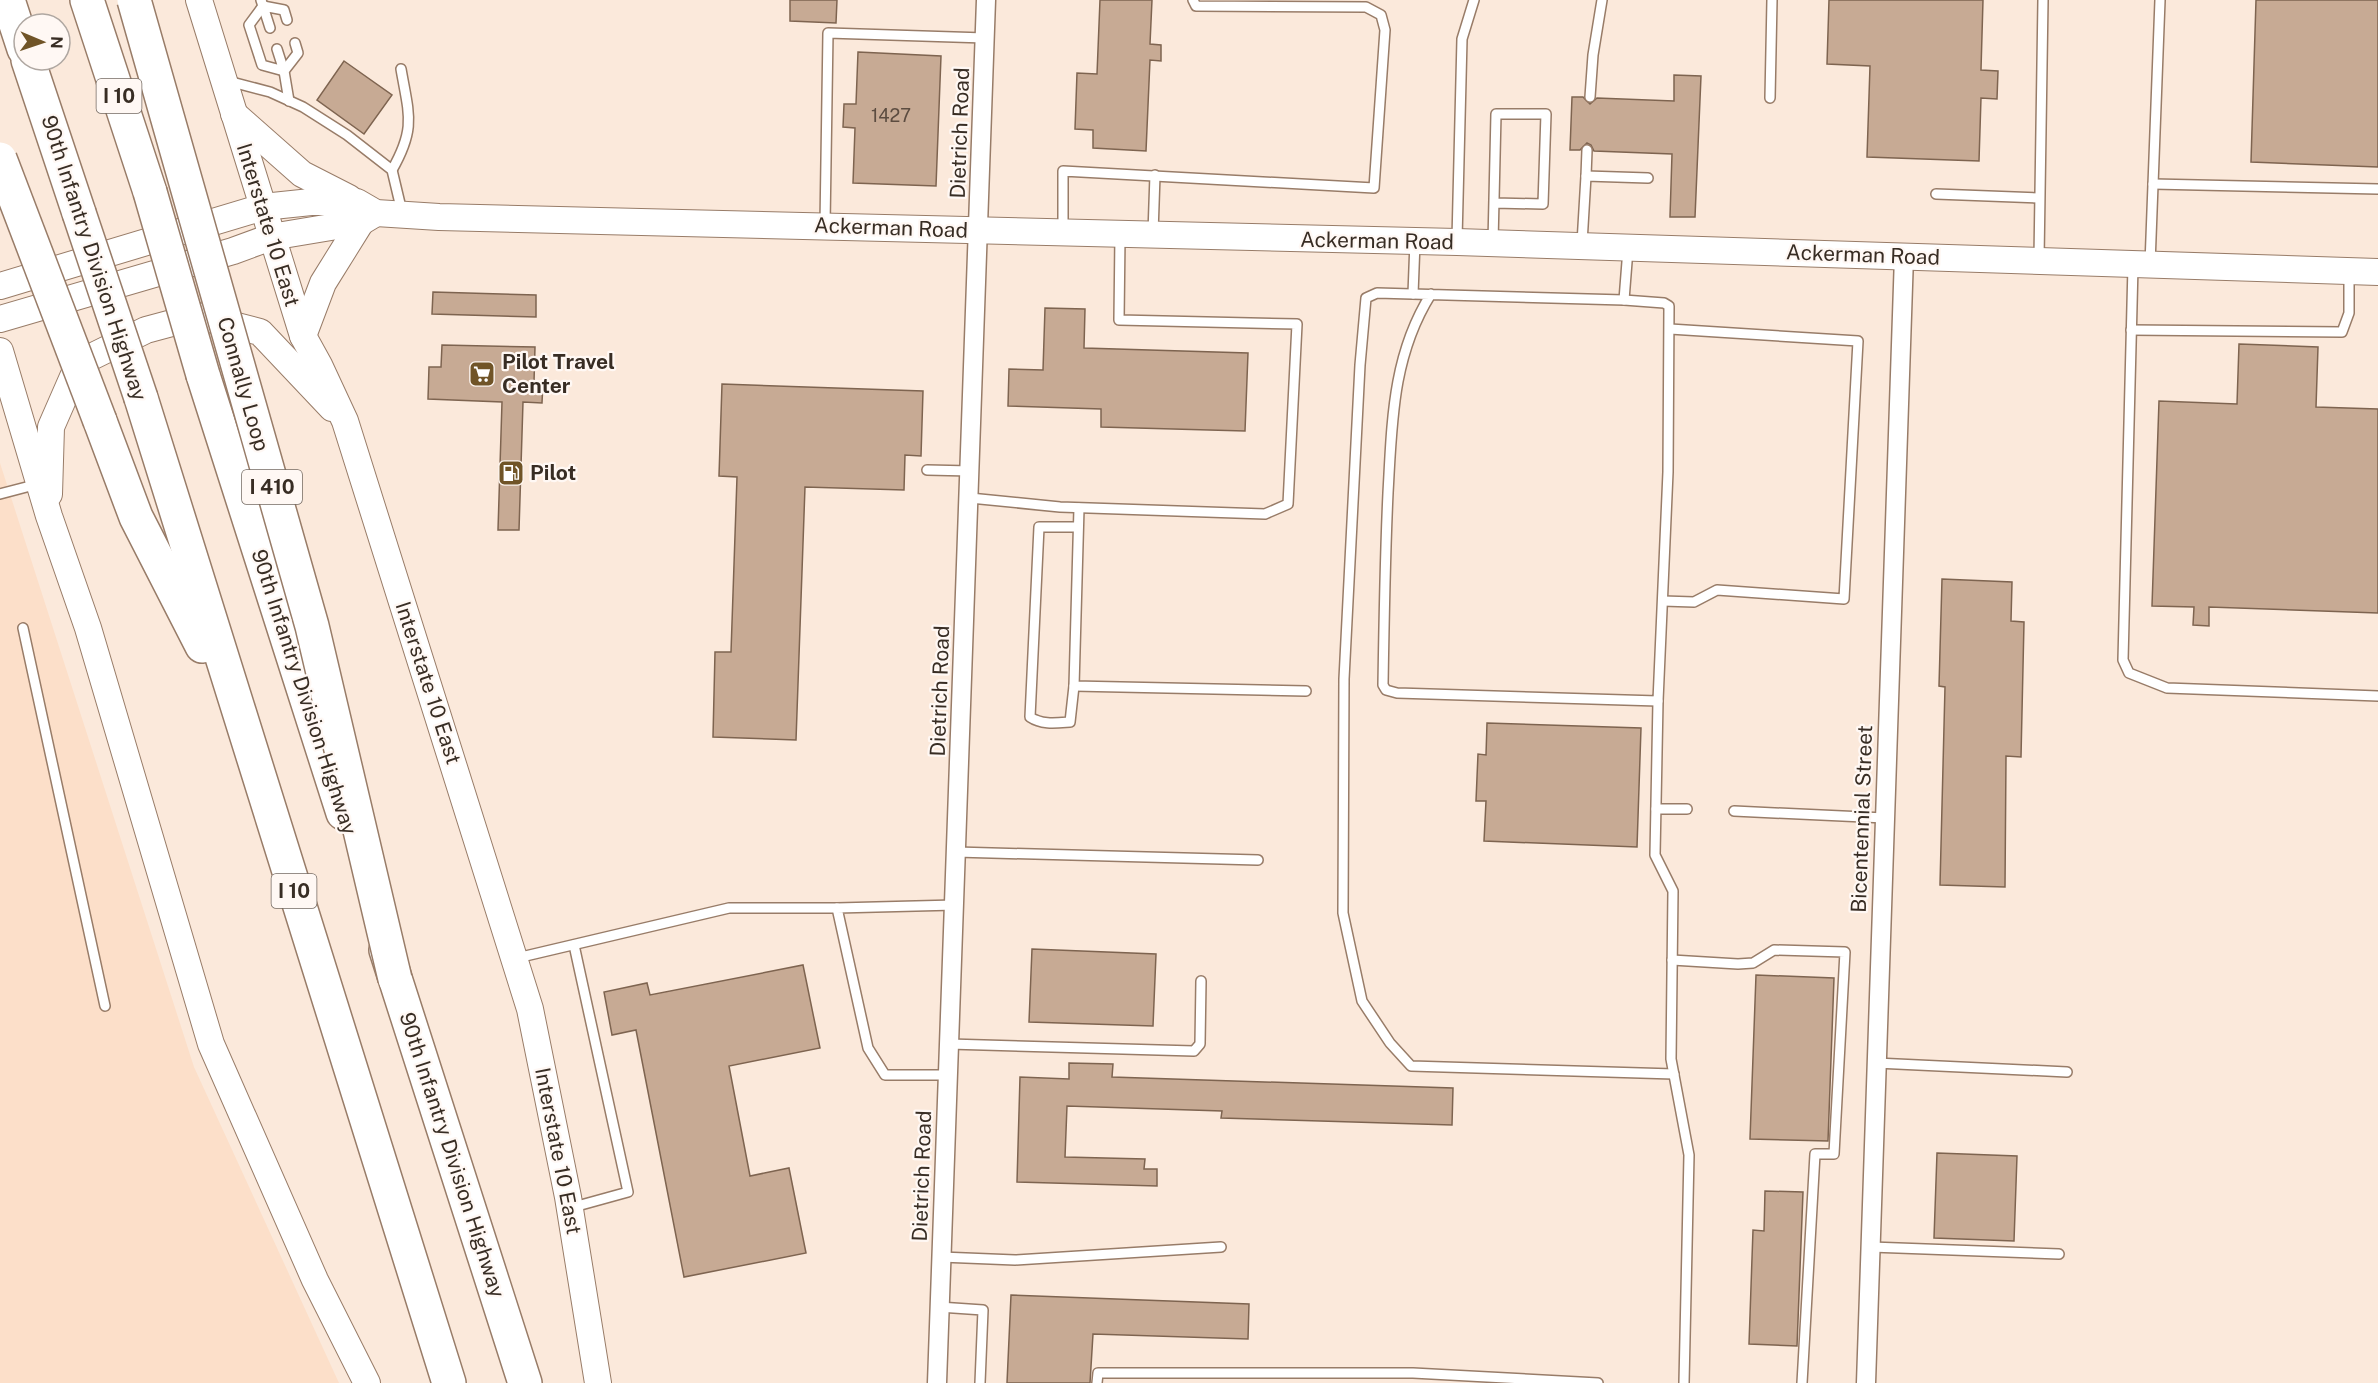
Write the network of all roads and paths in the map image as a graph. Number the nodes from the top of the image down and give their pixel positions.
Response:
1 (87, 0) edge
2 (134, 0) edge
3 (199, 0) edge
4 (986, 0) edge
5 (1193, 0) edge
6 (1474, 0) edge
7 (1602, 0) edge
8 (1772, 0) edge
9 (2043, 0) edge
10 (2160, 0) edge
11 (262, 3) edge
12 (287, 20) dead end
13 (270, 28) dead end
14 (985, 38) junction
15 (295, 43) dead end
16 (277, 49) dead end
17 (401, 69) dead end
18 (284, 70) junction
19 (32, 72) edge
20 (223, 79) junction
21 (1590, 97) dead end
22 (1770, 98) dead end
23 (289, 101) junction
24 (234, 113) junction
25 (1587, 150) dead end
26 (0, 159) edge
27 (392, 170) junction
28 (1155, 175) junction
29 (1586, 176) junction
30 (1648, 178) dead end
31 (2153, 183) junction
32 (2378, 189) edge
33 (1936, 195) dead end
34 (2039, 198) junction
35 (1494, 203) junction
36 (263, 207) junction
37 (365, 212) junction
38 (402, 213) junction
39 (825, 226) junction
40 (980, 231) junction
41 (1063, 233) junction
42 (1120, 234) junction
43 (1153, 235) junction
44 (271, 237) junction
45 (1457, 242) junction
46 (1415, 243) junction
47 (1493, 245) junction
48 (1582, 247) junction
49 (1628, 249) junction
50 (1904, 256) junction
51 (2039, 261) junction
52 (2141, 264) junction
53 (2349, 271) junction
54 (2378, 272) edge
55 (0, 286) edge
56 (1413, 294) junction
57 (1431, 294) junction
58 (1624, 300) junction
59 (0, 319) edge
60 (1670, 328) junction
61 (2131, 330) junction
62 (303, 336) junction
63 (0, 351) edge
64 (0, 396) edge
65 (345, 422) junction
66 (25, 438) junction
67 (927, 470) dead end
68 (971, 471) junction
69 (39, 484) junction
70 (0, 494) edge
71 (970, 498) junction
72 (1079, 508) junction
73 (49, 516) junction
74 (1078, 528) junction
75 (1663, 601) junction
76 (23, 628) dead end
77 (1074, 686) junction
78 (1306, 691) dead end
79 (2378, 696) edge
80 (1658, 701) junction
81 (243, 727) junction
82 (1656, 809) junction
83 (1687, 809) dead end
84 (1734, 812) dead end
85 (1885, 818) junction
86 (957, 852) junction
87 (1258, 860) dead end
88 (955, 905) junction
89 (837, 908) junction
90 (574, 945) junction
91 (514, 958) junction
92 (1672, 960) junction
93 (395, 979) junction
94 (1201, 981) dead end
95 (105, 1006) dead end
96 (949, 1044) junction
97 (1876, 1063) junction
98 (2067, 1072) dead end
99 (948, 1074) junction
100 (1674, 1074) junction
101 (570, 1208) junction
102 (471, 1216) junction
103 (1870, 1246) junction
104 (1221, 1247) dead end
105 (2059, 1254) dead end
106 (941, 1257) junction
107 (939, 1307) junction
108 (368, 1383) edge
109 (449, 1383) edge
110 (525, 1383) edge
111 (533, 1383) edge
112 (598, 1383) edge
113 (936, 1383) edge
114 (980, 1383) edge
115 (1097, 1383) edge
116 (1598, 1383) edge
117 (1684, 1383) edge
118 (1802, 1383) edge
119 (1866, 1383) edge

1 - 93 highway, 90th Infantry Division Highway / I 10, bridge
2 - 93 highway, Connally Loop / I 410, bridge
3 - 20 main road, Interstate 10 East
4 - 14 street, Dietrich Road
5 - 28 lane
6 - 45 lane
7 - 21 lane
8 - 22 lane
9 - 34 lane
10 - 31 lane
11 - 12 lane
11 - 13 lane
11 - 18 lane
14 - 39 lane
14 - 40 street, Dietrich Road
15 - 18 lane
16 - 18 lane
17 - 27 lane
18 - 23 lane
19 - 81 highway, 90th Infantry Division Highway / I 10, bridge
20 - 23 lane
20 - 24 main road, Interstate 10 East
23 - 27 lane
24 - 36 main road, Interstate 10 East
24 - 37 main road
25 - 29 lane
26 - 81 highway, bridge
27 - 38 lane
28 - 41 lane
28 - 43 lane
29 - 30 lane
29 - 48 lane
31 - 32 lane
31 - 52 lane
33 - 34 lane
34 - 51 lane
35 - 35 lane
35 - 47 lane
36 - 37 main road, Ackerman Road
36 - 44 main road, Interstate 10 East
36 - 55 main road, Ackerman Road
37 - 38 main road, Ackerman Road
37 - 44 main road, Ackerman Road
37 - 62 main road
38 - 39 main road, Ackerman Road
39 - 40 main road, Ackerman Road
40 - 41 main road, Ackerman Road
40 - 68 street, Dietrich Road
41 - 42 main road, Ackerman Road
42 - 43 main road, Ackerman Road
42 - 72 lane
43 - 46 main road, Ackerman Road
44 - 59 main road, Ackerman Road
44 - 62 main road, Interstate 10 East
45 - 46 main road, Ackerman Road
45 - 47 main road, Ackerman Road
46 - 56 lane
47 - 48 main road, Ackerman Road
48 - 49 main road, Ackerman Road
49 - 50 main road, Ackerman Road
49 - 58 lane
50 - 51 main road, Ackerman Road
50 - 85 street, Bicentennial Street
51 - 52 main road, Ackerman Road
52 - 53 main road, Ackerman Road
52 - 61 lane
53 - 54 main road, Ackerman Road
53 - 61 lane
56 - 57 lane
56 - 100 lane
57 - 58 lane
57 - 80 lane
58 - 60 lane
60 - 75 lane
60 - 75 lane
61 - 79 lane
62 - 65 main road, Interstate 10 East
63 - 66 main road
64 - 66 main road
65 - 73 main road
65 - 91 main road, Interstate 10 East
66 - 69 main road
67 - 68 lane
68 - 71 street, Dietrich Road
69 - 70 lane
69 - 73 main road
71 - 72 lane
71 - 86 street, Dietrich Road
72 - 74 lane
73 - 108 main road
74 - 77 lane
74 - 77 lane
75 - 80 lane
76 - 95 lane
77 - 78 lane
80 - 82 lane
81 - 109 highway, 90th Infantry Division Highway / I 10
82 - 83 lane
82 - 92 lane
84 - 85 lane
85 - 97 street, Bicentennial Street
86 - 87 lane
86 - 88 street, Dietrich Road
88 - 89 lane
88 - 96 street, Dietrich Road
89 - 90 lane
89 - 99 lane
90 - 91 lane
90 - 101 lane
91 - 101 main road, Interstate 10 East
92 - 100 lane
92 - 118 lane
93 - 102 highway, 90th Infantry Division Highway / I 10
94 - 96 lane
96 - 99 street, Dietrich Road
97 - 98 lane
97 - 103 street, Bicentennial Street
99 - 106 street, Dietrich Road
100 - 117 lane
101 - 112 main road, Interstate 10 East
102 - 110 highway, 90th Infantry Division Highway / I 10
102 - 111 highway
103 - 105 lane
103 - 119 street, Bicentennial Street
104 - 106 lane
106 - 107 street, Dietrich Road
107 - 113 street, Dietrich Road
107 - 114 lane
115 - 116 lane

